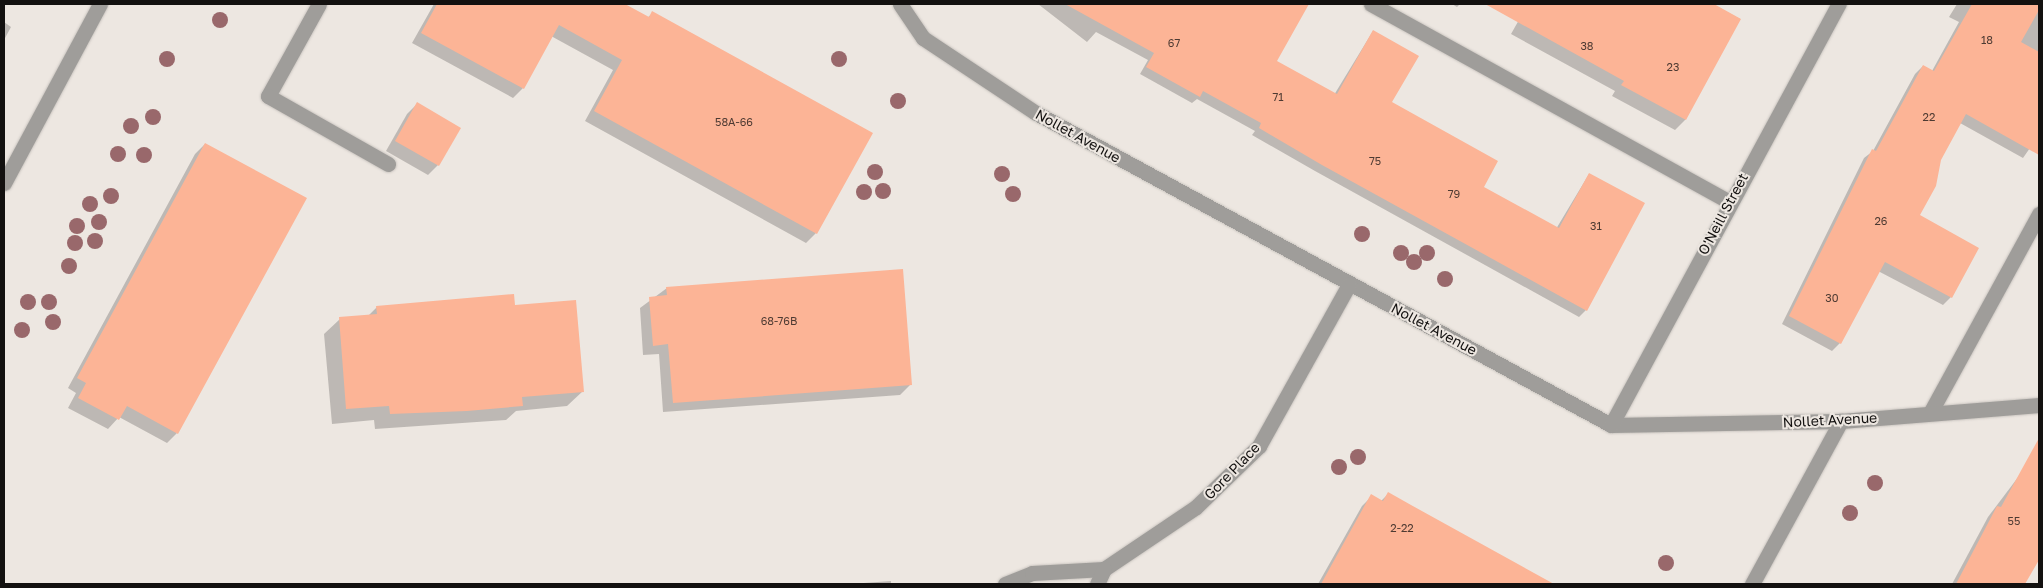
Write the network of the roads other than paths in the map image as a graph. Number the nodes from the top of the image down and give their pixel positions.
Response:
1 (100, 4) edge
2 (318, 4) edge
3 (900, 4) edge
4 (1371, 4) edge
5 (1839, 4) edge
6 (388, 164) dead end
7 (4, 183) edge
8 (1730, 202) junction
9 (2039, 214) edge
10 (1349, 284) junction
11 (2039, 405) edge
12 (1930, 413) junction
13 (1840, 421) junction
14 (1611, 425) junction
15 (1104, 569) junction
16 (1005, 584) edge
17 (1097, 584) edge
18 (1752, 584) edge

1 - 7 street
2 - 6 street
3 - 10 street, Nollet Avenue
4 - 8 street
5 - 8 street, O'Neill Street
8 - 14 street, O'Neill Street
9 - 12 street
10 - 14 street, Nollet Avenue
10 - 15 street, Gore Place
11 - 12 street, Nollet Avenue
12 - 13 street, Nollet Avenue
13 - 14 street, Nollet Avenue
13 - 18 street
15 - 16 street
15 - 17 street

